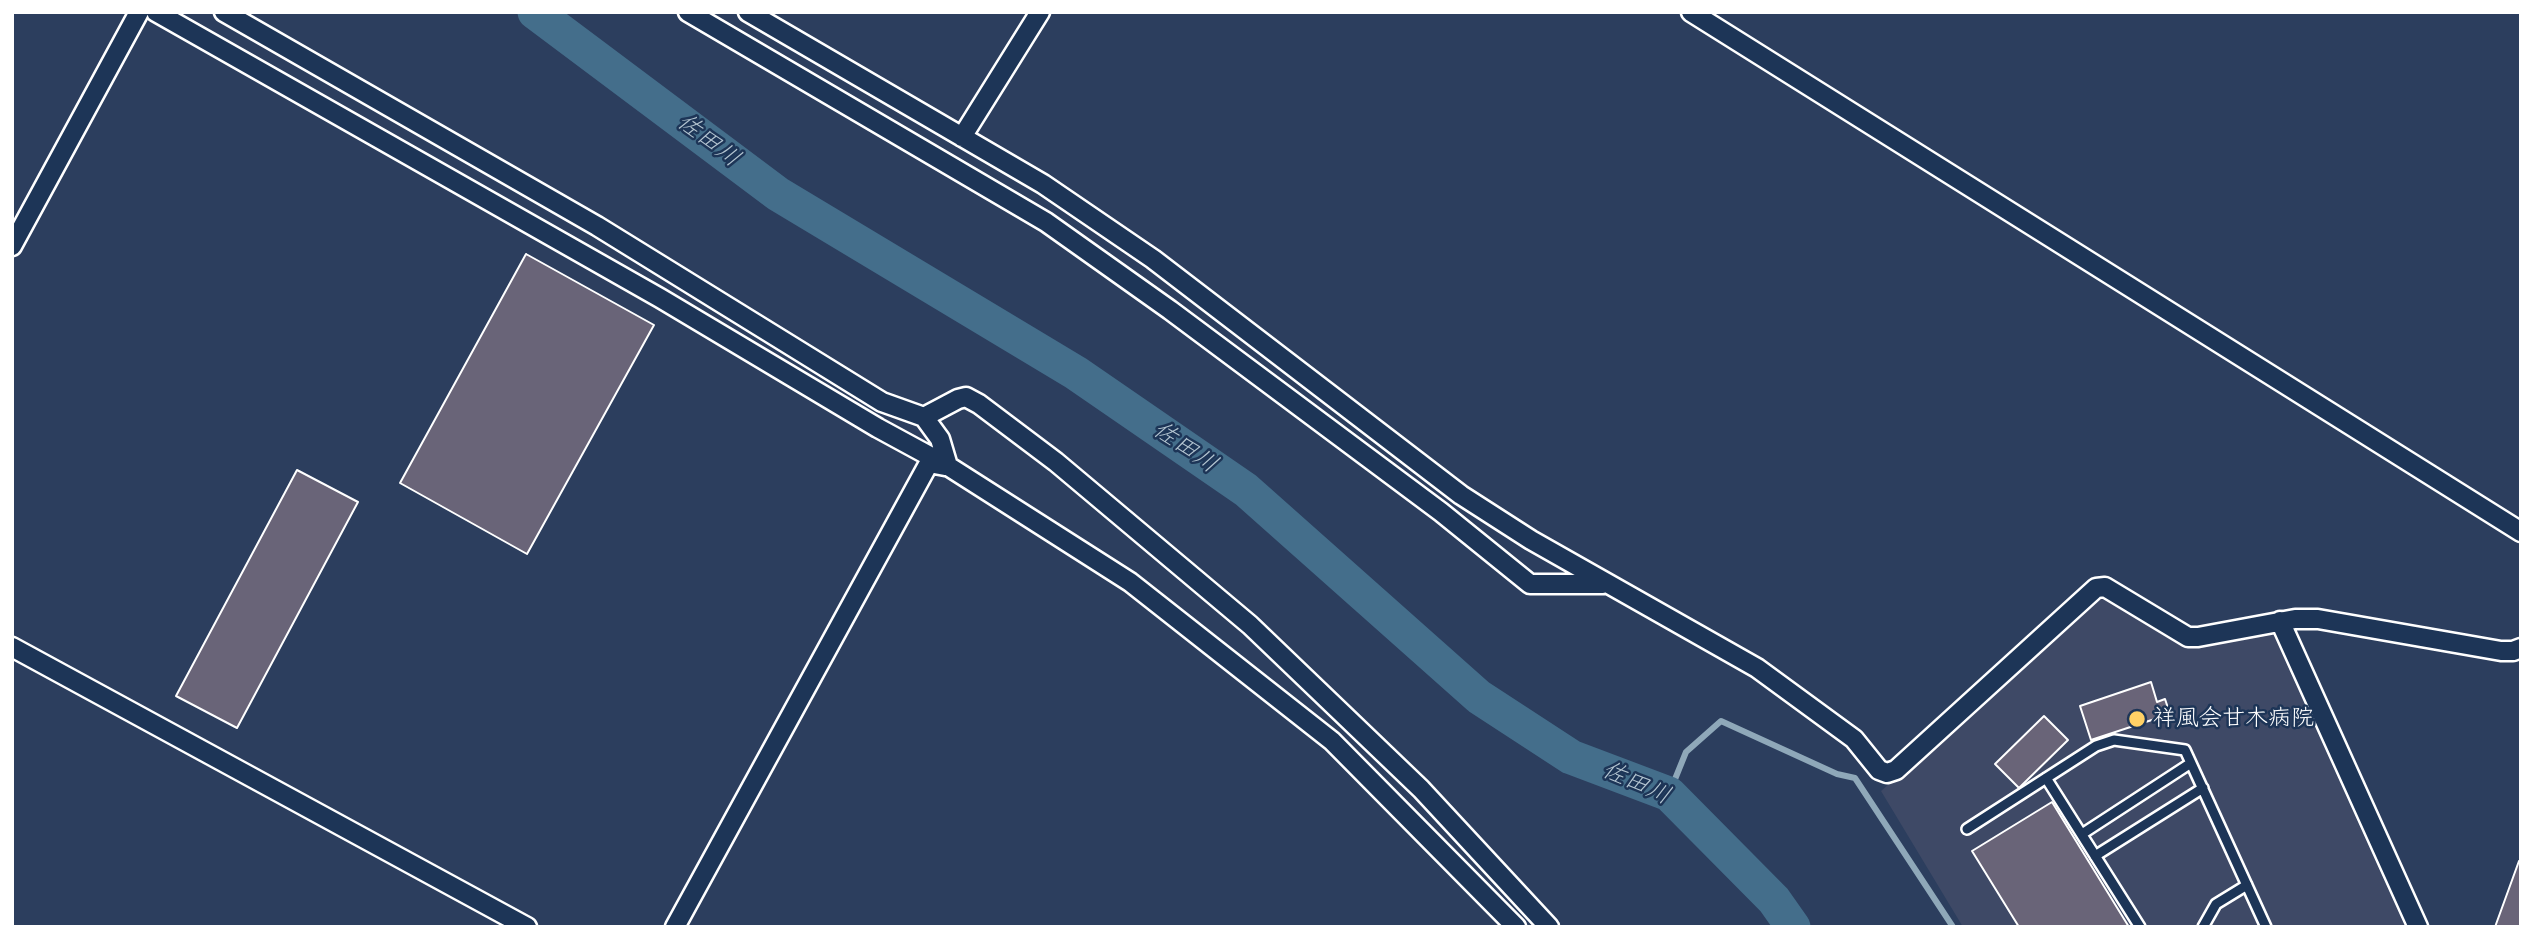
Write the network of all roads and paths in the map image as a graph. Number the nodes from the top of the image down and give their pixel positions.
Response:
1 (139, 12) edge
2 (156, 12) edge
3 (224, 12) edge
4 (688, 12) edge
5 (748, 12) edge
6 (1040, 12) edge
7 (1691, 12) edge
8 (962, 137) junction
9 (12, 246) edge
10 (924, 418) junction
11 (948, 466) junction
12 (2521, 532) edge
13 (1606, 584) junction
14 (2280, 621) junction
15 (12, 647) edge
16 (2521, 648) edge
17 (2191, 763) junction
18 (2046, 778) junction
19 (2203, 788) junction
20 (1967, 830) dead end
21 (2082, 834) junction
22 (2095, 856) junction
23 (2247, 885) junction
24 (527, 927) edge
25 (675, 927) edge
26 (1516, 927) edge
27 (1549, 927) edge
28 (2140, 927) edge
29 (2203, 927) edge
30 (2266, 927) edge
31 (2418, 927) edge

1 - 9 street
2 - 11 street
3 - 10 street
4 - 13 street
5 - 8 street
6 - 8 street
7 - 12 street
8 - 13 street
10 - 11 street
10 - 27 street
11 - 25 street
11 - 26 street
13 - 14 street
14 - 16 street
14 - 31 street
15 - 24 street
17 - 18 lane
17 - 19 lane
17 - 21 lane
18 - 20 lane
18 - 21 lane
19 - 22 lane
19 - 23 lane
21 - 22 lane
22 - 28 lane
23 - 29 lane
23 - 30 lane

